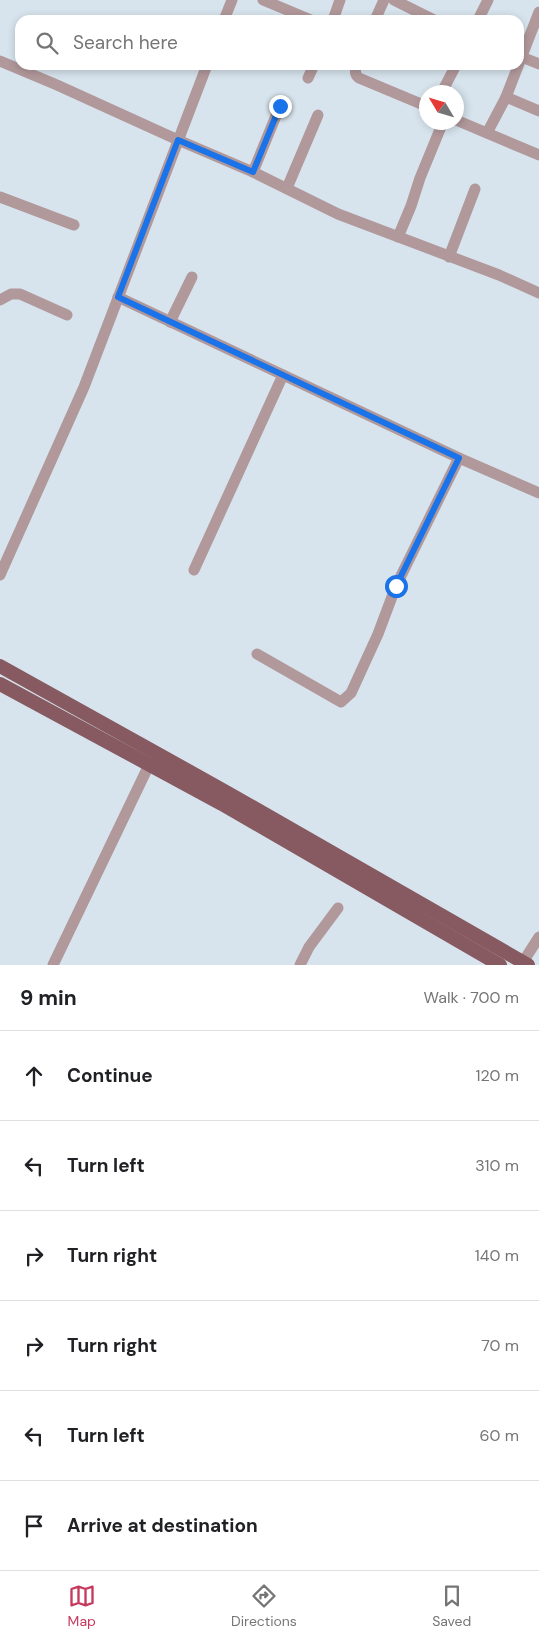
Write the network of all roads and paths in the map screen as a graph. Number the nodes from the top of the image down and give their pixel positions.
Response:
1 (232, 0) edge
2 (263, 0) edge
3 (340, 0) edge
4 (384, 0) edge
5 (394, 0) edge
6 (488, 0) edge
7 (539, 12) edge
8 (226, 15) edge
9 (299, 15) edge
10 (335, 15) edge
11 (377, 15) edge
12 (424, 15) edge
13 (480, 15) edge
14 (524, 50) edge
15 (524, 58) edge
16 (0, 61) edge
17 (539, 64) edge
18 (15, 67) edge
19 (21, 70) edge
20 (205, 70) edge
21 (312, 70) edge
22 (355, 70) edge
23 (453, 70) edge
24 (516, 70) edge
25 (308, 78) dead end
26 (446, 85) edge
27 (506, 97) junction
28 (419, 103) edge
29 (280, 106) dead end
30 (539, 112) edge
31 (318, 115) dead end
32 (464, 123) edge
33 (440, 130) edge
34 (487, 133) junction
35 (178, 140) junction
36 (539, 156) edge
37 (253, 172) junction
38 (288, 188) junction
39 (475, 189) dead end
40 (0, 197) edge
41 (74, 225) dead end
42 (398, 237) junction
43 (449, 256) junction
44 (192, 276) dead end
45 (539, 292) edge
46 (118, 297) junction
47 (0, 300) edge
48 (67, 315) dead end
49 (170, 322) junction
50 (284, 375) junction
51 (459, 458) junction
52 (539, 493) edge
53 (194, 570) dead end
54 (0, 575) edge
55 (257, 654) dead end
56 (0, 666) edge
57 (0, 684) edge
58 (150, 765) junction
59 (272, 825) junction
60 (338, 908) dead end
61 (539, 937) edge
62 (496, 964) edge
63 (525, 964) edge
64 (53, 965) edge
65 (300, 965) edge

1 - 8 street
2 - 9 street
3 - 10 street
4 - 11 street
5 - 12 street
6 - 13 street
7 - 14 street
15 - 17 street
16 - 18 street
19 - 35 street
20 - 35 street
21 - 25 street
22 - 28 street
23 - 26 street
24 - 27 street
27 - 30 street
27 - 34 street
29 - 37 street
31 - 38 street
32 - 34 street
33 - 42 street
34 - 36 street
35 - 37 street
35 - 46 street
37 - 38 street
38 - 42 street
39 - 43 street
40 - 41 street
42 - 43 street
43 - 45 street
44 - 49 street
46 - 49 street
46 - 54 street
47 - 48 street
49 - 50 street
50 - 51 street
50 - 53 street
51 - 52 street
51 - 55 street
56 - 59 main road
57 - 58 main road
58 - 59 main road
58 - 64 street
59 - 62 main road
59 - 63 main road
60 - 65 street
61 - 63 street

